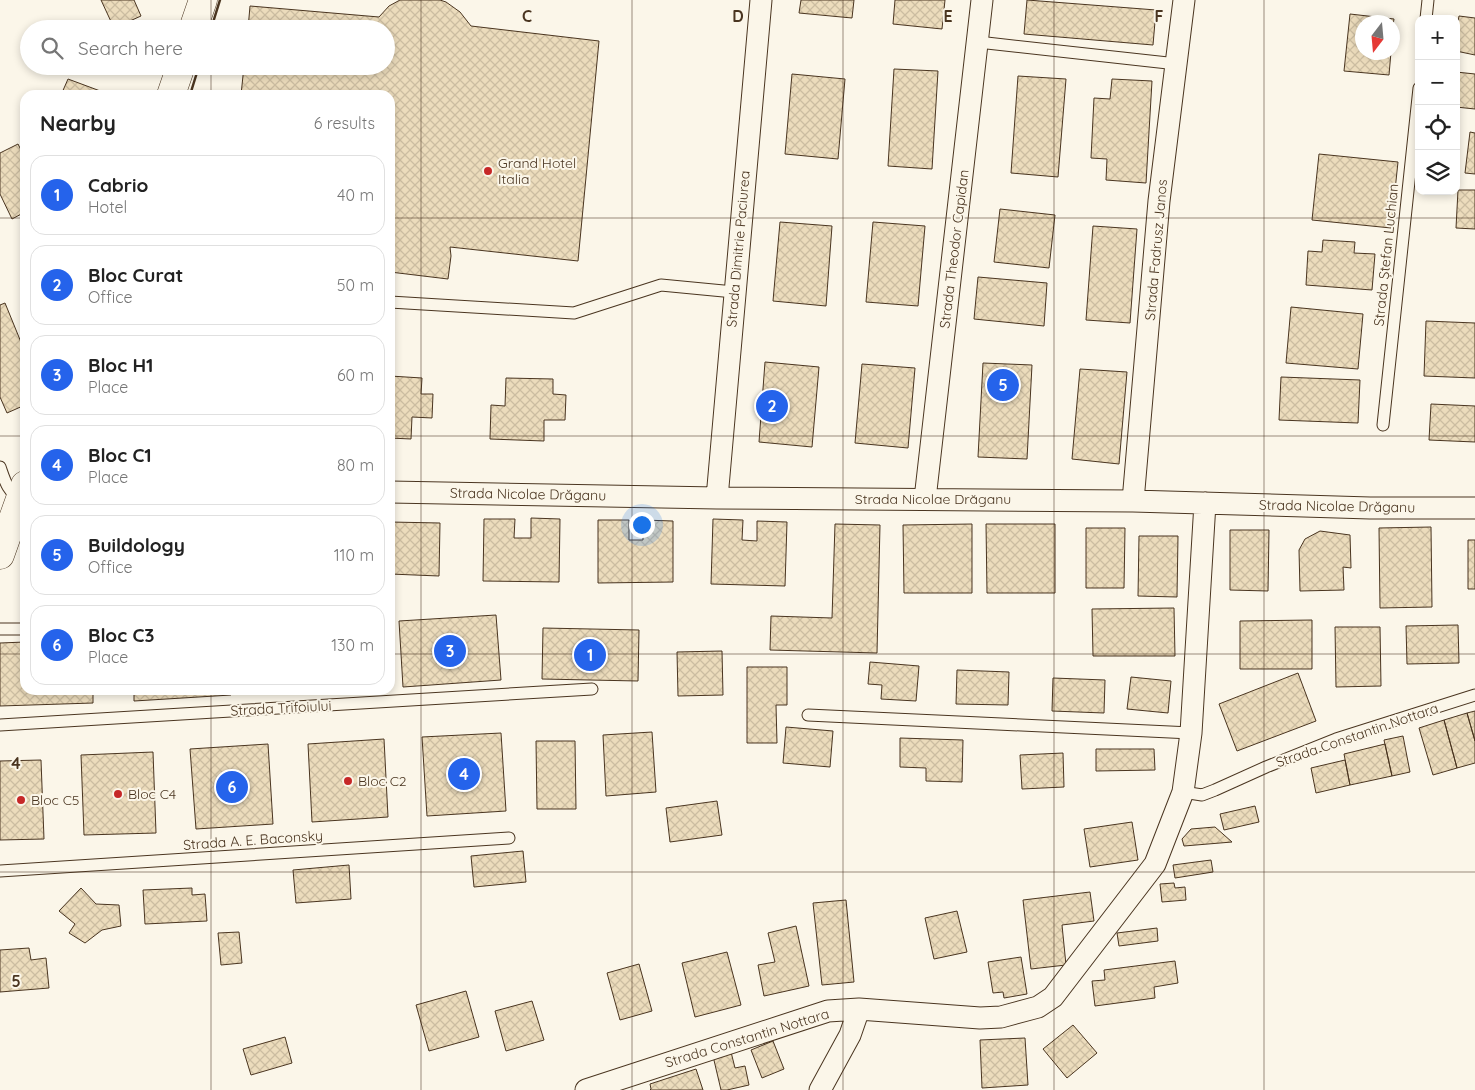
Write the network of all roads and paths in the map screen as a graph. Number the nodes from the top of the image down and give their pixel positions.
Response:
1 (203, 0) edge
2 (761, 0) edge
3 (982, 0) edge
4 (1184, 0) edge
5 (1428, 0) edge
6 (1426, 15) edge
7 (196, 20) edge
8 (978, 42) junction
9 (1177, 64) junction
10 (178, 75) edge
11 (173, 90) edge
12 (1417, 105) edge
13 (734, 292) junction
14 (395, 302) edge
15 (1383, 425) dead end
16 (0, 468) edge
17 (395, 492) edge
18 (20, 493) edge
19 (717, 498) junction
20 (20, 499) edge
21 (925, 499) junction
22 (1134, 501) junction
23 (1205, 503) junction
24 (1475, 508) edge
25 (0, 555) edge
26 (0, 629) edge
27 (20, 629) edge
28 (592, 689) dead end
29 (1475, 695) edge
30 (808, 715) dead end
31 (0, 725) edge
32 (1191, 733) junction
33 (1183, 792) junction
34 (508, 838) dead end
35 (0, 871) edge
36 (858, 1009) junction
37 (586, 1090) edge
38 (820, 1090) edge

1 - 7 street
2 - 13 street, Strada Dimitrie Paciurea
3 - 8 street, Strada Theodor Capidan
4 - 9 street, Strada Fadrusz Janos
5 - 6 lane
8 - 9 lane
8 - 21 street, Strada Theodor Capidan
9 - 22 street, Strada Fadrusz Janos
10 - 11 street
12 - 15 lane, Strada Ștefan Luchian
13 - 14 lane
13 - 19 street, Strada Dimitrie Paciurea
16 - 18 lane
17 - 19 street, Strada Nicolae Drăganu
19 - 21 street, Strada Nicolae Drăganu
20 - 25 street
21 - 22 street, Strada Nicolae Drăganu
22 - 23 street, Strada Nicolae Drăganu
23 - 24 street, Strada Nicolae Drăganu
23 - 32 street, Strada Constantin Nottara
26 - 27 lane
28 - 31 lane, Strada Trifoiului
29 - 33 lane, Strada Constantin Nottara
30 - 32 lane
32 - 33 street, Strada Constantin Nottara
33 - 36 street, Strada Constantin Nottara
34 - 35 lane, Strada A. E. Baconsky
36 - 37 street, Strada Constantin Nottara
36 - 38 street

